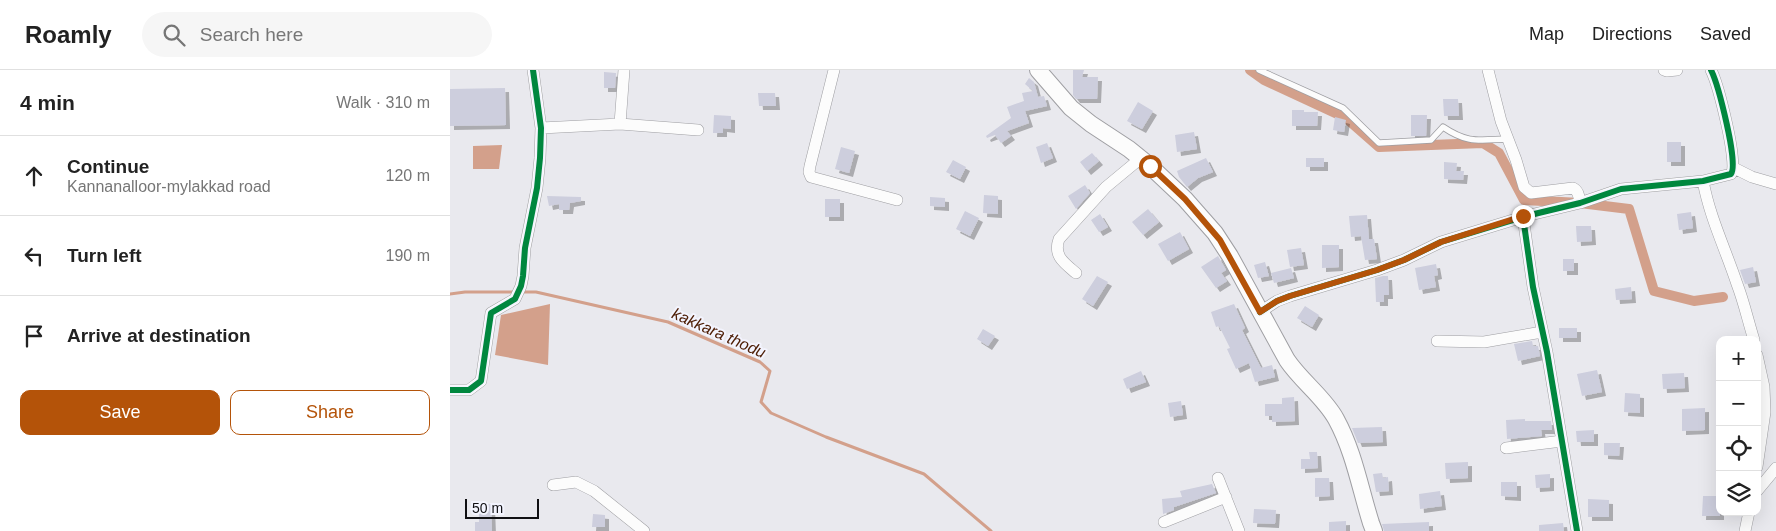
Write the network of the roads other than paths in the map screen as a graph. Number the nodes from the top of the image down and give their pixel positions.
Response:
1 (534, 70) edge
2 (624, 70) edge
3 (834, 70) edge
4 (1038, 70) edge
5 (1259, 70) edge
6 (1488, 70) edge
7 (1664, 70) edge
8 (1677, 70) edge
9 (1711, 70) edge
10 (620, 124) junction
11 (541, 128) junction
12 (698, 130) dead end
13 (1507, 139) junction
14 (1141, 158) junction
15 (1734, 168) junction
16 (1703, 180) junction
17 (1776, 184) edge
18 (897, 200) dead end
19 (1580, 203) junction
20 (1523, 216) junction
21 (1076, 273) dead end
22 (1260, 312) junction
23 (1542, 332) junction
24 (1753, 336) edge
25 (1437, 341) dead end
26 (1761, 373) edge
27 (450, 390) edge
28 (1761, 440) edge
29 (1562, 441) junction
30 (1506, 448) dead end
31 (1776, 468) edge
32 (1218, 478) dead end
33 (553, 485) dead end
34 (1761, 486) edge
35 (1226, 497) junction
36 (1748, 516) edge
37 (1164, 522) dead end
38 (644, 531) edge
39 (1239, 531) edge
40 (1374, 531) edge
41 (1577, 531) edge
42 (1744, 531) edge

1 - 11 street
2 - 10 street
3 - 18 street
4 - 14 main road
5 - 13 lane
6 - 13 street
7 - 8 street
9 - 15 street
10 - 11 street
10 - 12 street
11 - 27 street
13 - 19 street
14 - 21 street
14 - 22 main road
15 - 16 street
15 - 17 street
16 - 19 street
16 - 24 street
19 - 20 street
20 - 22 street
20 - 23 street
22 - 40 main road
23 - 25 street
23 - 29 street
26 - 28 street
29 - 30 street
29 - 41 street
31 - 34 street
32 - 35 street
33 - 38 street
35 - 37 street
35 - 39 street
36 - 42 street

